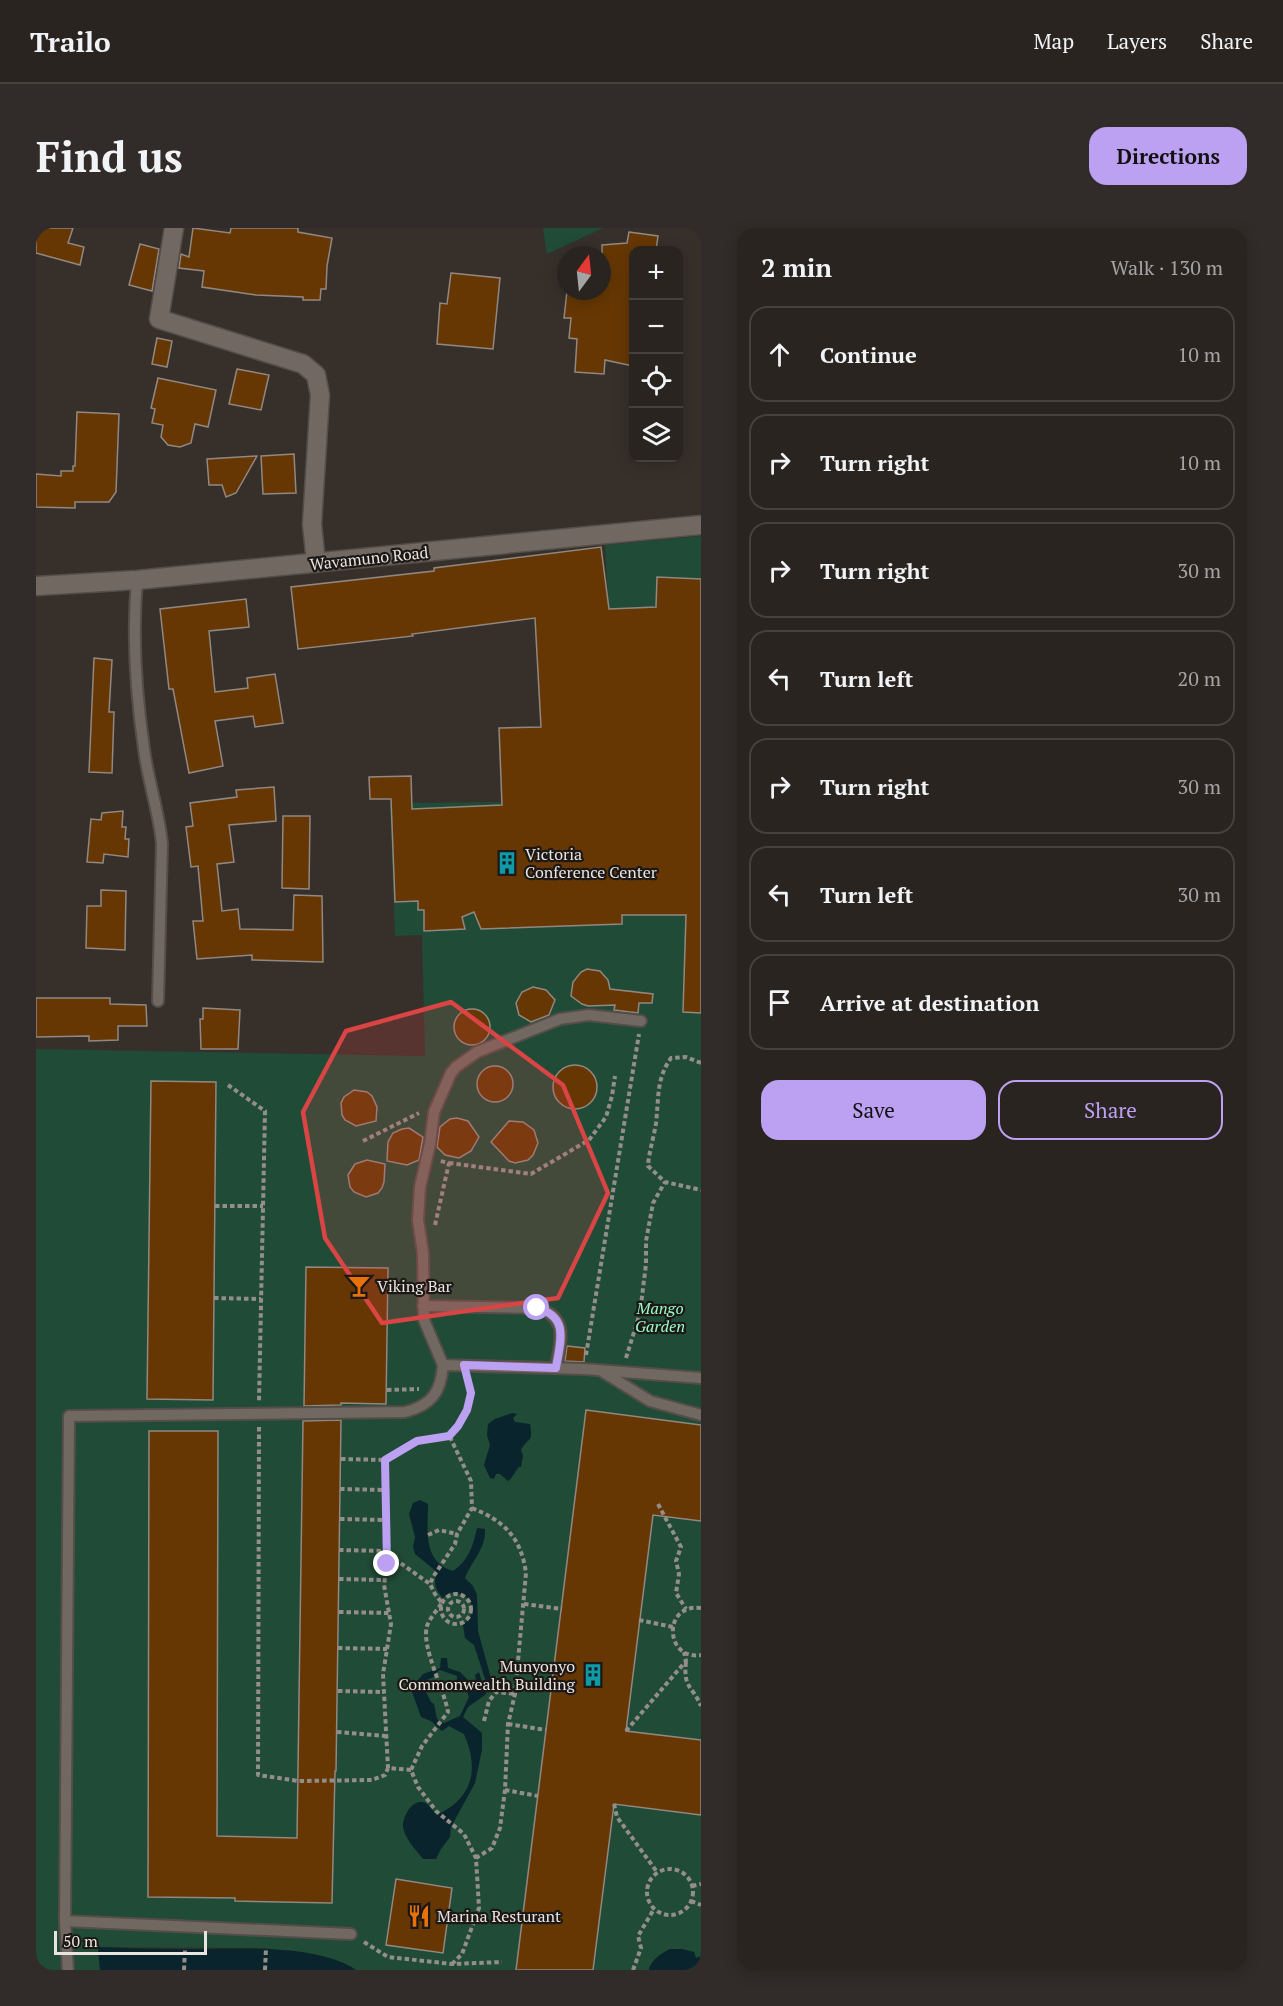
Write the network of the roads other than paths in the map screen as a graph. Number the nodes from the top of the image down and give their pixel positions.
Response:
1 (174, 228) edge
2 (701, 525) edge
3 (316, 563) junction
4 (137, 580) junction
5 (36, 586) edge
6 (158, 1001) dead end
7 (641, 1021) road end
8 (423, 1306) junction
9 (443, 1365) junction
10 (556, 1368) junction
11 (584, 1369) junction
12 (602, 1371) junction
13 (701, 1372) edge
14 (701, 1378) edge
15 (701, 1415) edge
16 (65, 1921) junction
17 (351, 1934) road end
18 (68, 1970) edge

1 - 3 main road
2 - 3 main road, Wavamuno Road
3 - 4 main road, Wavamuno Road
4 - 5 main road, Wavamuno Road
4 - 6 lane
7 - 8 lane
8 - 9 lane
8 - 10 lane
9 - 10 lane
9 - 16 lane
10 - 11 lane
11 - 12 lane
11 - 13 lane
12 - 14 lane
12 - 15 lane
16 - 17 lane
16 - 18 lane

